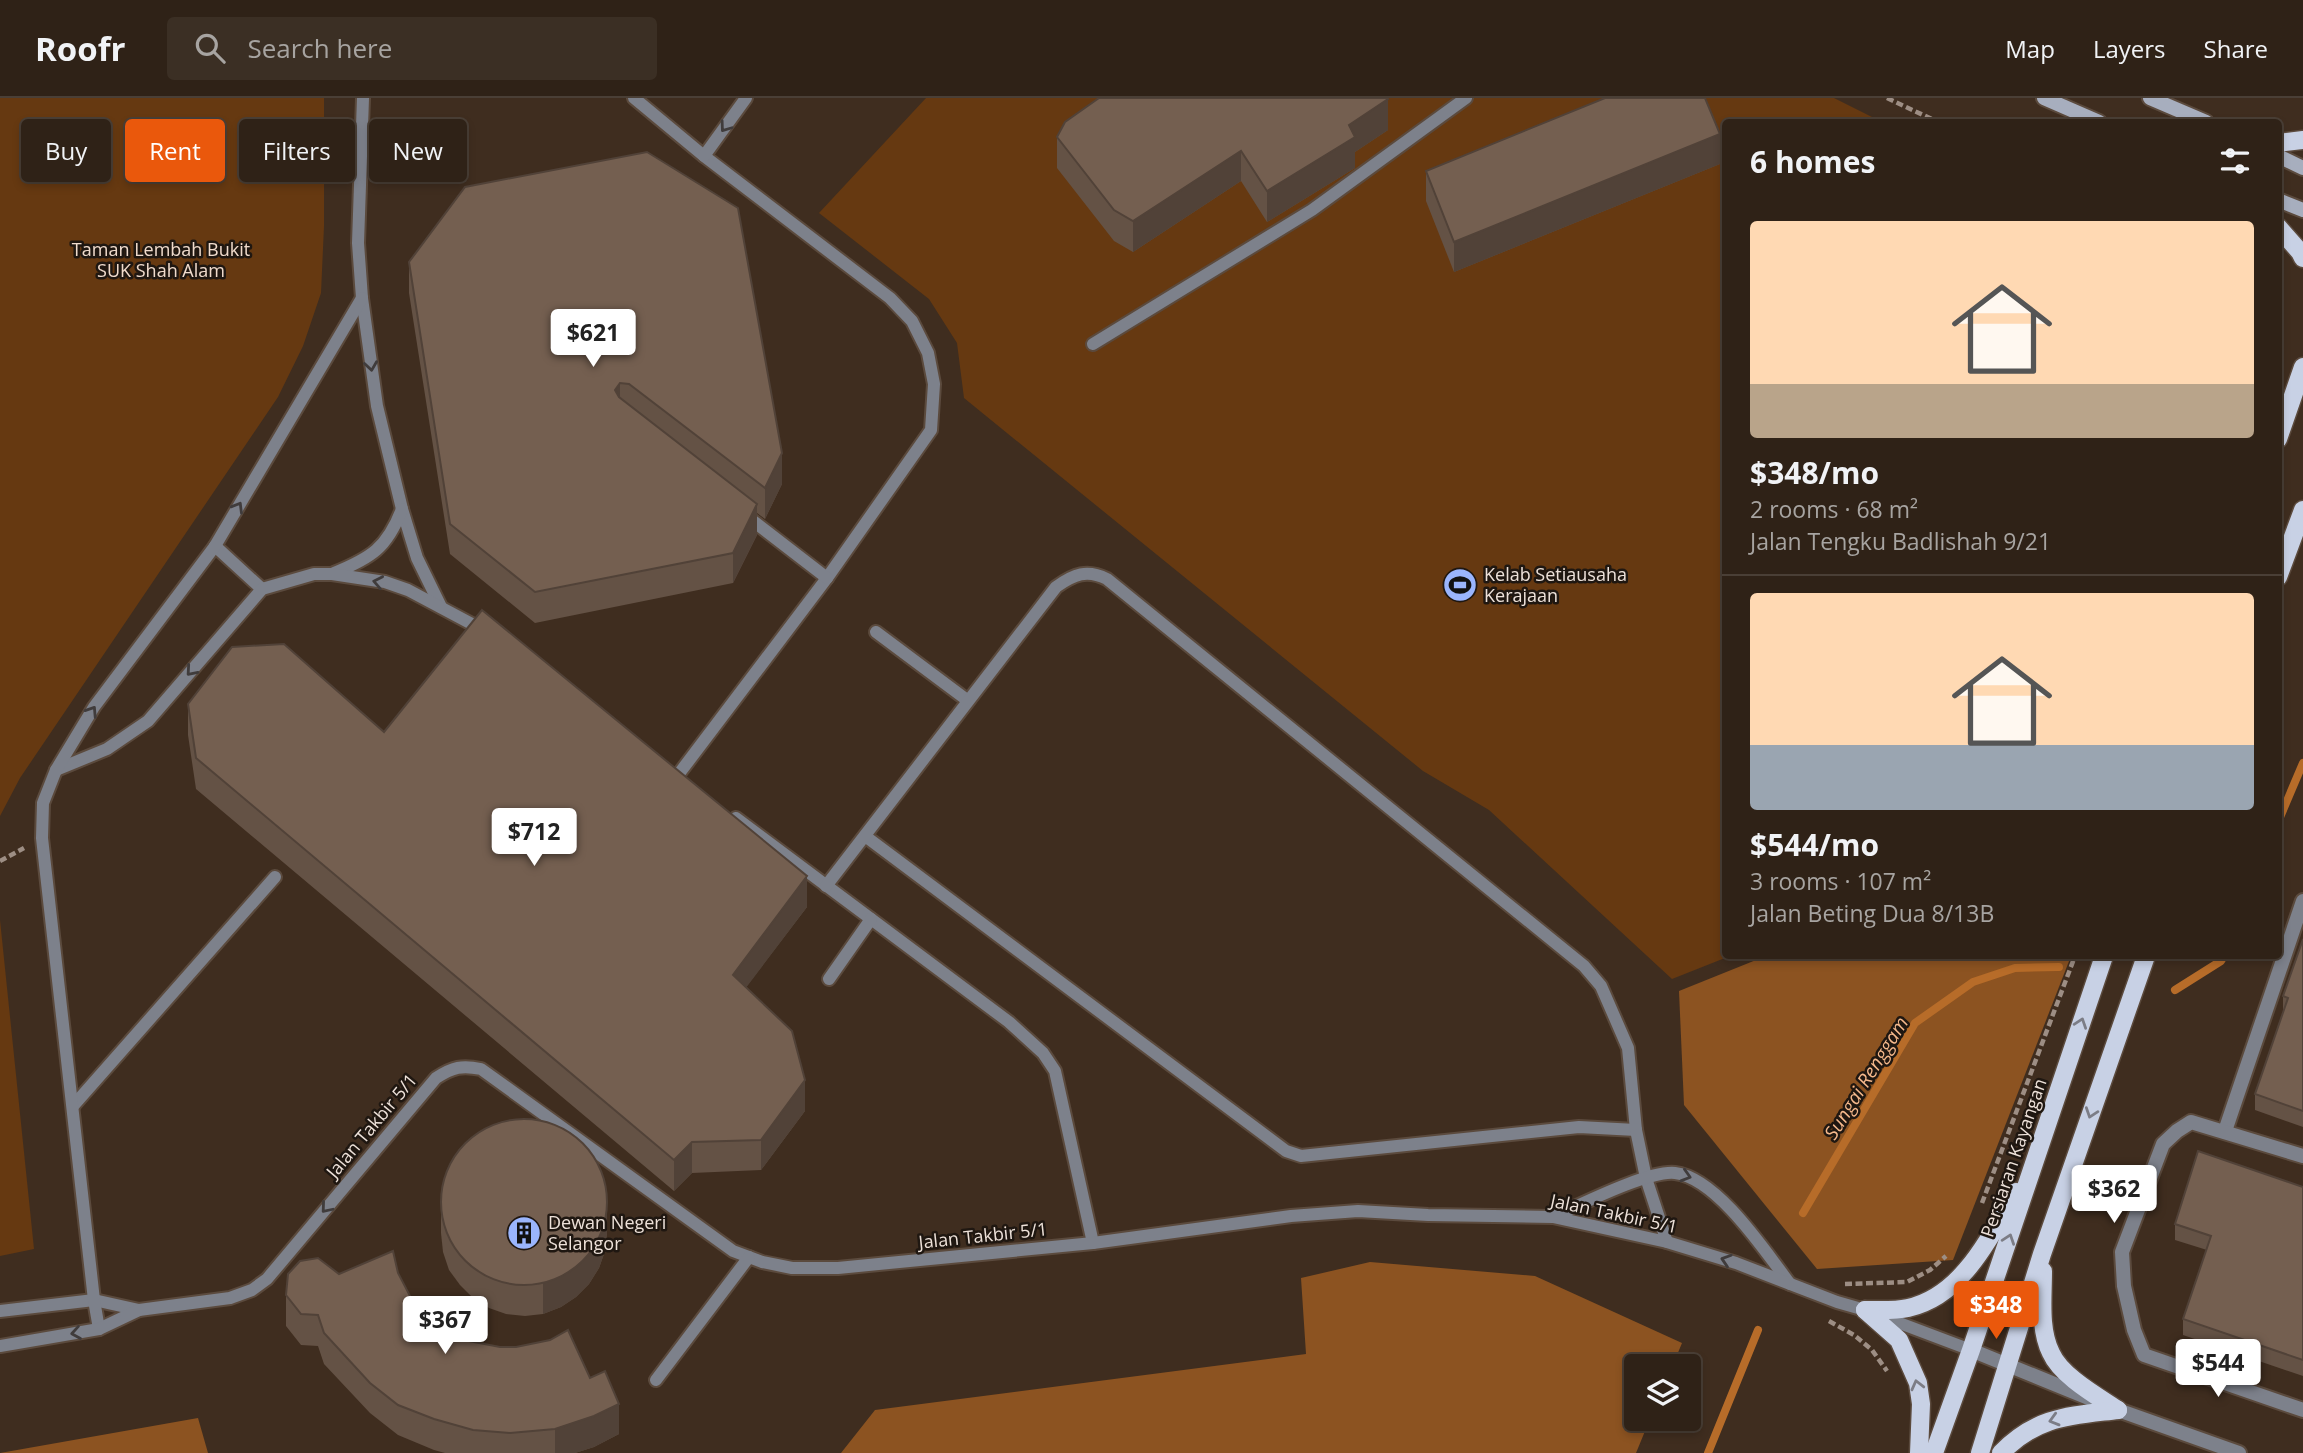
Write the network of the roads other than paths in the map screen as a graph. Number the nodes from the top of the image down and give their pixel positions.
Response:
1 (363, 98) edge
2 (634, 98) edge
3 (746, 98) edge
4 (2044, 98) edge
5 (2150, 98) edge
6 (1461, 99) edge
7 (2092, 119) edge
8 (2199, 119) edge
9 (2303, 140) edge
10 (2282, 143) edge
11 (704, 156) junction
12 (2282, 158) edge
13 (2303, 168) edge
14 (2282, 202) edge
15 (2303, 210) edge
16 (2282, 232) edge
17 (2303, 258) edge
18 (362, 298) junction
19 (1093, 344) dead end
20 (2303, 367) edge
21 (2282, 427) edge
22 (730, 504) edge
23 (402, 509) junction
24 (2303, 510) edge
25 (215, 546) junction
26 (2282, 566) edge
27 (332, 574) junction
28 (827, 578) junction
29 (262, 589) junction
30 (441, 607) junction
31 (876, 632) dead end
32 (490, 635) edge
33 (967, 700) junction
34 (667, 767) edge
35 (56, 770) junction
36 (720, 807) edge
37 (865, 836) junction
38 (275, 877) dead end
39 (826, 886) junction
40 (2303, 901) edge
41 (871, 919) junction
42 (2103, 959) edge
43 (2145, 959) edge
44 (829, 979) dead end
45 (73, 1106) junction
46 (1636, 1130) junction
47 (2225, 1131) junction
48 (2037, 1155) junction
49 (2303, 1156) edge
50 (1646, 1178) junction
51 (1553, 1217) junction
52 (1667, 1242) junction
53 (1093, 1243) junction
54 (2042, 1254) junction
55 (749, 1257) junction
56 (1790, 1284) junction
57 (94, 1300) junction
58 (139, 1310) junction
59 (1865, 1310) junction
60 (0, 1311) edge
61 (99, 1329) junction
62 (0, 1346) edge
63 (1971, 1350) junction
64 (2008, 1365) junction
65 (656, 1380) dead end
66 (2118, 1410) junction
67 (2303, 1410) edge
68 (1919, 1453) edge
69 (1934, 1453) edge
70 (1980, 1453) edge
71 (2001, 1453) edge
72 (2239, 1453) edge

1 - 18 lane
2 - 11 lane
3 -> 11 lane
4 - 7 main road
5 - 8 main road
6 - 19 lane
9 - 10 main road
11 - 28 lane
12 - 13 main road
14 - 15 main road
16 - 17 main road
18 -> 23 lane
25 -> 18 lane
20 - 21 main road
22 - 28 lane
23 - 27 lane
23 - 30 lane
24 - 26 main road
25 - 29 lane
35 -> 25 lane
27 - 29 lane
30 -> 27 lane
28 - 34 lane
29 -> 35 lane
30 - 32 lane
31 - 33 lane
33 - 37 lane
33 - 46 lane
35 - 45 lane
36 - 39 lane
37 - 39 lane
37 - 46 lane
38 - 45 lane
39 - 41 lane
40 - 47 street
41 - 44 lane
41 - 53 lane
48 -> 42 main road, Persiaran Kayangan
43 -> 54 main road
45 - 57 lane
46 - 50 lane
47 - 49 street
47 - 67 street
48 - 59 main road
63 -> 48 main road, Persiaran Kayangan
50 - 51 lane
50 - 52 lane
50 -> 56 lane
51 - 52 lane, Jalan Takbir 5/1
51 - 53 lane, Jalan Takbir 5/1
56 -> 52 lane, Jalan Takbir 5/1
53 - 55 lane, Jalan Takbir 5/1
54 - 64 main road
54 - 66 main road
55 -> 58 lane, Jalan Takbir 5/1
55 - 65 lane
56 - 59 lane, Jalan Takbir 5/1
57 - 58 lane
57 - 60 lane
57 - 61 lane
58 - 61 lane
59 - 63 lane, Jalan Takbir 5/1
68 -> 59 main road
61 -> 62 lane
63 - 64 street
63 - 69 main road, Persiaran Kayangan
64 - 66 street
64 - 70 main road
66 -> 71 main road
66 - 72 street

